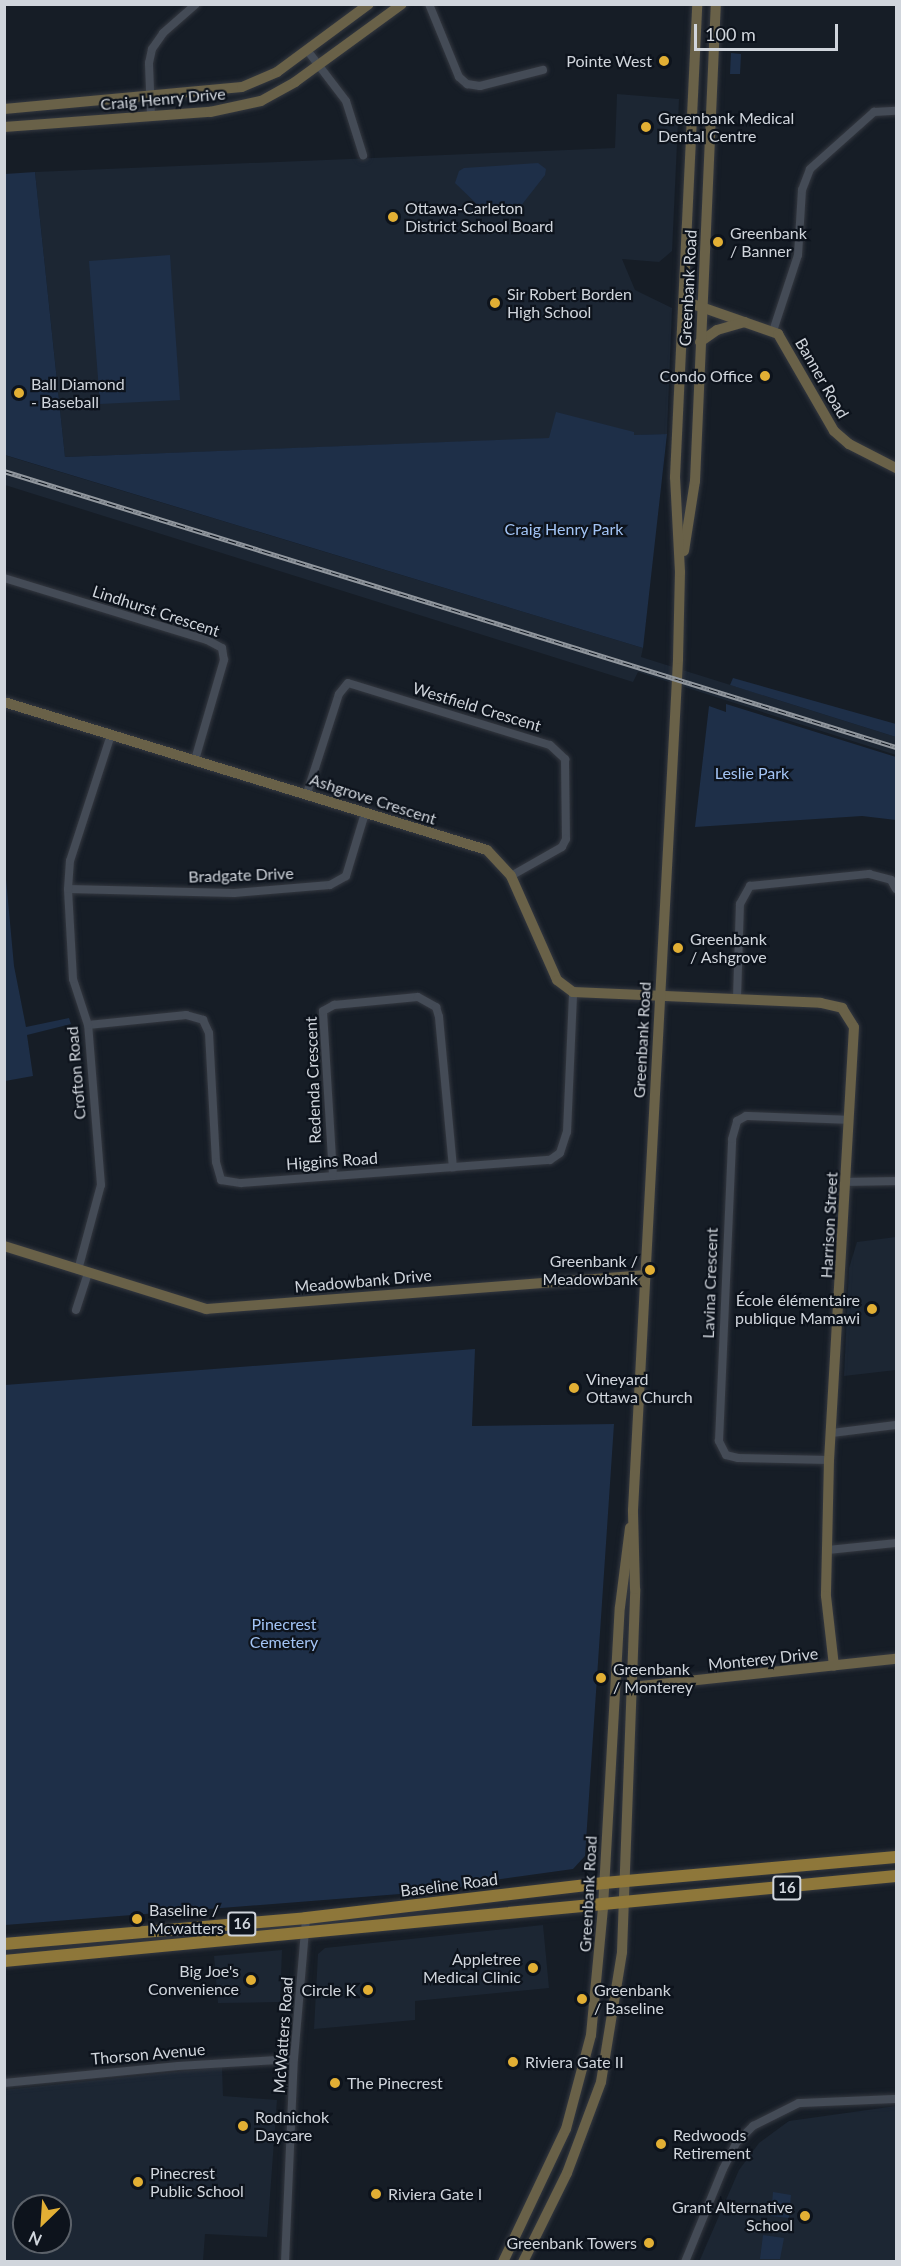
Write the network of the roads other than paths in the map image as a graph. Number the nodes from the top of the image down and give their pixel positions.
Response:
1 (196, 4) edge
2 (369, 4) edge
3 (402, 4) edge
4 (429, 4) edge
5 (697, 4) edge
6 (716, 4) edge
7 (307, 50) junction
8 (318, 64) junction
9 (543, 70) dead end
10 (150, 98) junction
11 (4, 110) edge
12 (897, 111) edge
13 (151, 116) junction
14 (4, 127) edge
15 (363, 155) dead end
16 (684, 301) junction
17 (703, 308) junction
18 (748, 321) junction
19 (773, 331) junction
20 (700, 342) junction
21 (897, 468) edge
22 (680, 572) junction
23 (4, 578) edge
24 (4, 702) edge
25 (111, 735) junction
26 (195, 760) junction
27 (307, 793) junction
28 (365, 813) junction
29 (511, 876) junction
30 (68, 889) junction
31 (897, 889) edge
32 (573, 992) junction
33 (660, 995) junction
34 (737, 998) junction
35 (88, 1025) junction
36 (849, 1120) junction
37 (453, 1167) junction
38 (333, 1175) junction
39 (897, 1181) edge
40 (846, 1182) junction
41 (4, 1246) edge
42 (83, 1272) junction
43 (645, 1275) junction
44 (76, 1310) dead end
45 (897, 1425) edge
46 (832, 1432) junction
47 (829, 1460) junction
48 (633, 1510) junction
49 (897, 1543) edge
50 (827, 1550) junction
51 (897, 1659) edge
52 (834, 1666) junction
53 (632, 1688) junction
54 (897, 1857) edge
55 (897, 1876) edge
56 (626, 1882) junction
57 (604, 1884) junction
58 (625, 1904) junction
59 (603, 1907) junction
60 (306, 1918) junction
61 (306, 1935) junction
62 (4, 1944) edge
63 (4, 1961) edge
64 (294, 2059) junction
65 (4, 2083) edge
66 (897, 2099) edge
67 (285, 2262) edge
68 (502, 2262) edge
69 (523, 2262) edge
70 (685, 2262) edge

1 - 10 street
2 - 7 street, Craig Henry Drive
3 - 8 street, Craig Henry Drive
4 - 9 street
5 - 16 street, Greenbank Road
6 - 17 street, Greenbank Road
7 - 8 street
7 - 10 street, Craig Henry Drive
8 - 13 street, Craig Henry Drive
8 - 15 street
10 - 11 street, Craig Henry Drive
10 - 13 street
12 - 19 street
13 - 14 street, Craig Henry Drive
16 - 17 street, Banner Road
16 - 22 street, Greenbank Road
17 - 18 street, Banner Road
17 - 20 street, Greenbank Road
18 - 19 street, Banner Road
18 - 20 street
19 - 21 street, Banner Road
20 - 22 street, Greenbank Road
22 - 33 street, Greenbank Road
23 - 26 street, Lindhurst Crescent
24 - 25 street, Ashgrove Crescent
25 - 26 street, Ashgrove Crescent
25 - 30 street, Crofton Road
26 - 27 street, Ashgrove Crescent
27 - 28 street, Ashgrove Crescent
27 - 29 street, Westfield Crescent
28 - 29 street, Ashgrove Crescent
28 - 30 street, Bradgate Drive
29 - 32 street, Ashgrove Crescent
30 - 35 street, Crofton Road
31 - 34 street
32 - 33 street
32 - 37 street, Higgins Road
33 - 34 street, Harrison Street
33 - 43 street, Greenbank Road
34 - 36 street, Harrison Street
35 - 38 street, Higgins Road
35 - 42 street, Crofton Road
36 - 40 street, Harrison Street
36 - 47 street, Lavina Crescent
37 - 38 street, Higgins Road
37 - 38 street, Redenda Crescent
39 - 40 street
40 - 46 street, Harrison Street
41 - 42 street, Meadowbank Drive
42 - 43 street, Meadowbank Drive
42 - 44 street
43 - 48 street, Greenbank Road
45 - 46 street
46 - 47 street, Harrison Street
47 - 50 street, Harrison Street
48 - 53 street, Greenbank Road
48 - 57 street, Greenbank Road
49 - 50 street
50 - 52 street, Harrison Street
51 - 52 street, Monterey Drive
52 - 53 street, Monterey Drive
53 - 56 street, Greenbank Road
54 - 56 main road, Baseline Road / 16
55 - 58 main road, Baseline Road / 16
56 - 57 main road, Baseline Road / 16
56 - 58 street, Greenbank Road
57 - 59 street, Greenbank Road
57 - 60 main road, Baseline Road / 16
58 - 59 main road, Baseline Road / 16
58 - 69 street, Greenbank Road
59 - 61 main road, Baseline Road / 16
59 - 68 street, Greenbank Road
60 - 61 street, McWatters Road
60 - 62 main road, Baseline Road / 16
61 - 63 main road, Baseline Road / 16
61 - 64 street, McWatters Road
64 - 65 street, Thorson Avenue
64 - 67 street, McWatters Road
66 - 70 street

